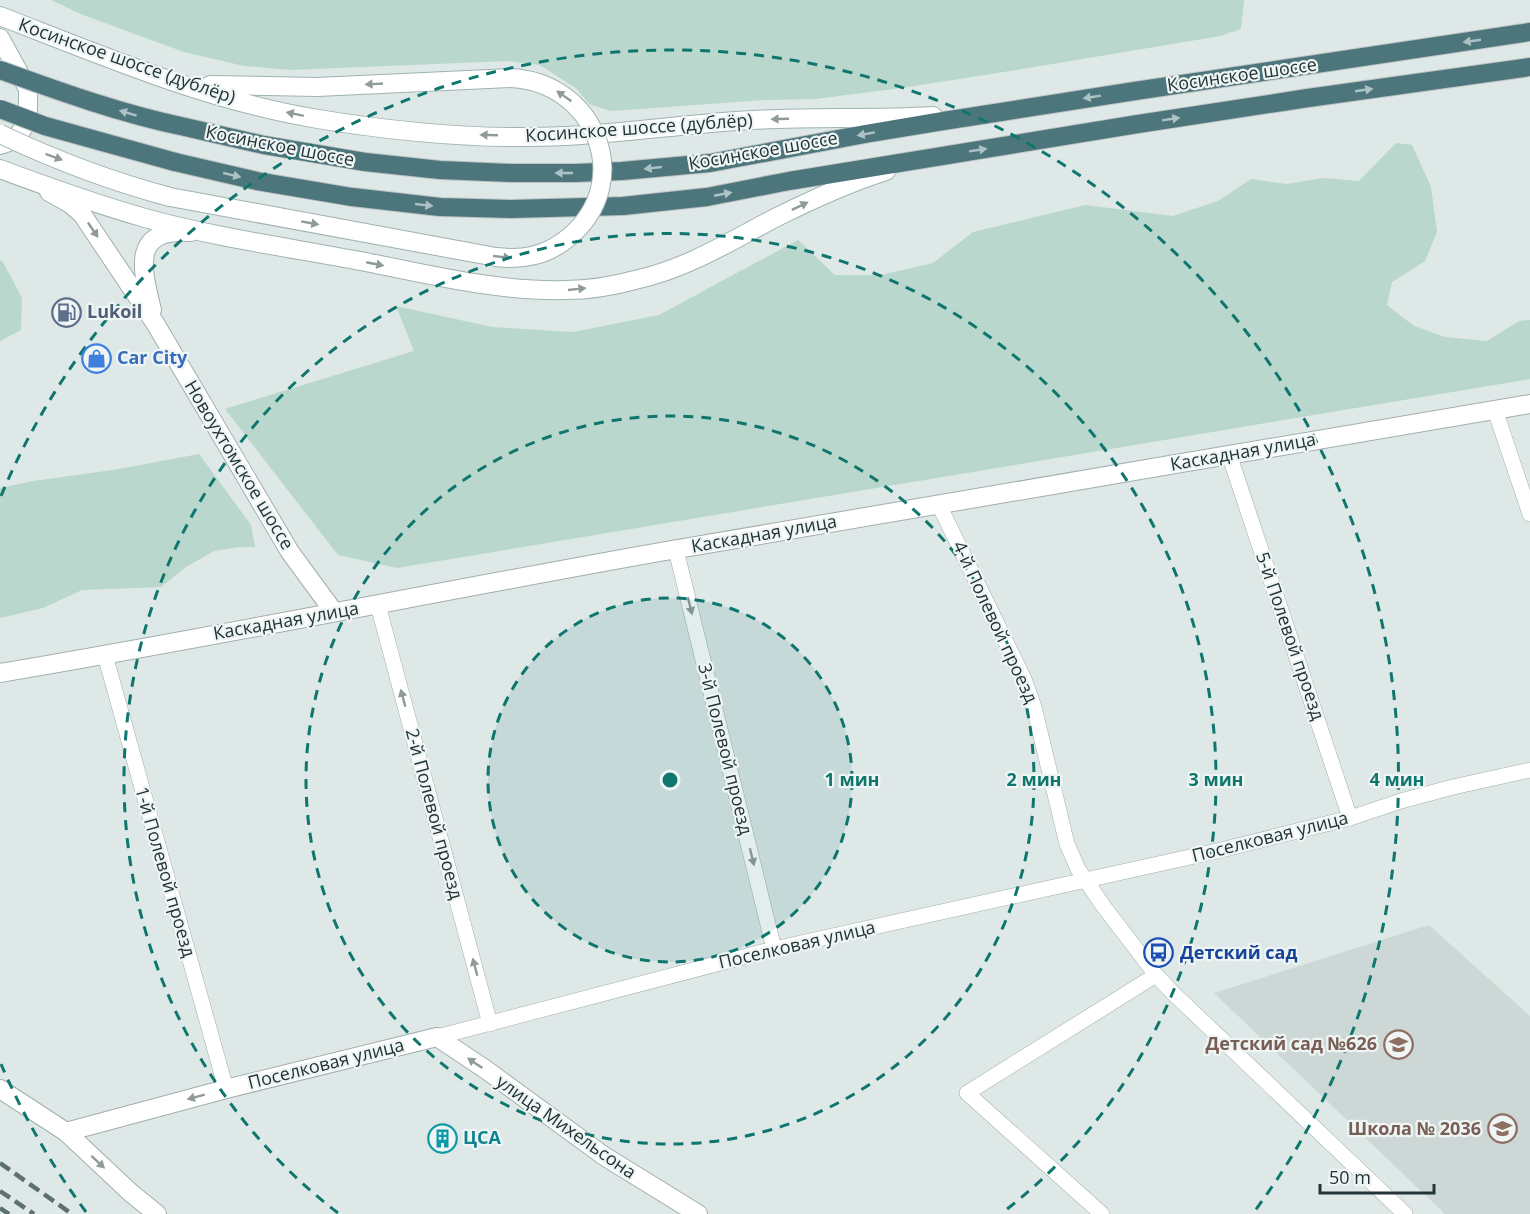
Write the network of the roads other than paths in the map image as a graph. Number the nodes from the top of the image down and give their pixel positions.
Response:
1 (0, 16) edge
2 (1530, 32) edge
3 (0, 38) edge
4 (1530, 67) edge
5 (0, 70) edge
6 (181, 84) junction
7 (0, 109) edge
8 (1007, 111) junction
9 (0, 134) edge
10 (0, 145) edge
11 (920, 159) junction
12 (0, 169) edge
13 (32, 181) junction
14 (214, 234) junction
15 (155, 323) junction
16 (1530, 404) edge
17 (1495, 410) junction
18 (1229, 454) junction
19 (939, 505) junction
20 (1530, 514) edge
21 (676, 550) junction
22 (378, 605) junction
23 (334, 612) junction
24 (105, 655) junction
25 (0, 673) edge
26 (1530, 770) edge
27 (1350, 818) junction
28 (1086, 879) junction
29 (774, 949) junction
30 (1156, 975) junction
31 (490, 1024) junction
32 (436, 1037) junction
33 (0, 1089) edge
34 (226, 1089) junction
35 (66, 1132) junction
36 (158, 1214) edge
37 (698, 1214) edge
38 (1102, 1214) edge
39 (1405, 1214) edge

1 - 6 main road, Косинское шоссе (дублёр)
2 -> 8 highway, Косинское шоссе
3 - 10 main road
11 -> 4 highway, Косинское шоссе
8 -> 5 highway, Косинское шоссе, bridge
8 -> 6 main road, Косинское шоссе (дублёр)
9 -> 6 main road, bridge
7 -> 11 highway, Косинское шоссе, bridge
14 -> 11 main road
12 - 13 main road
13 - 14 main road
13 -> 15 main road, Новоухтомское шоссе
14 - 15 main road
15 - 23 main road, Новоухтомское шоссе
16 - 17 main road, Каскадная улица
17 - 18 main road, Каскадная улица
17 - 20 street
18 - 19 main road, Каскадная улица
18 - 27 street, 5-й Полевой проезд
19 - 21 main road, Каскадная улица
19 - 28 street, 4-й Полевой проезд
21 - 22 main road, Каскадная улица
21 -> 29 street, 3-й Полевой проезд
22 - 23 main road, Каскадная улица
31 -> 22 street, 2-й Полевой проезд
23 - 24 main road, Каскадная улица
24 - 25 main road, Каскадная улица
24 - 34 street, 1-й Полевой проезд
26 - 27 street, Поселковая улица
27 - 28 street, Поселковая улица
28 - 29 street, Поселковая улица
28 - 30 street, 4-й Полевой проезд
29 - 31 street, Поселковая улица
30 - 38 street
30 - 39 street, 4-й Полевой проезд
31 - 32 street, Поселковая улица
32 - 34 main road, Поселковая улица
37 -> 32 main road, улица Михельсона
33 - 35 main road
34 -> 35 main road, Поселковая улица
35 -> 36 main road

